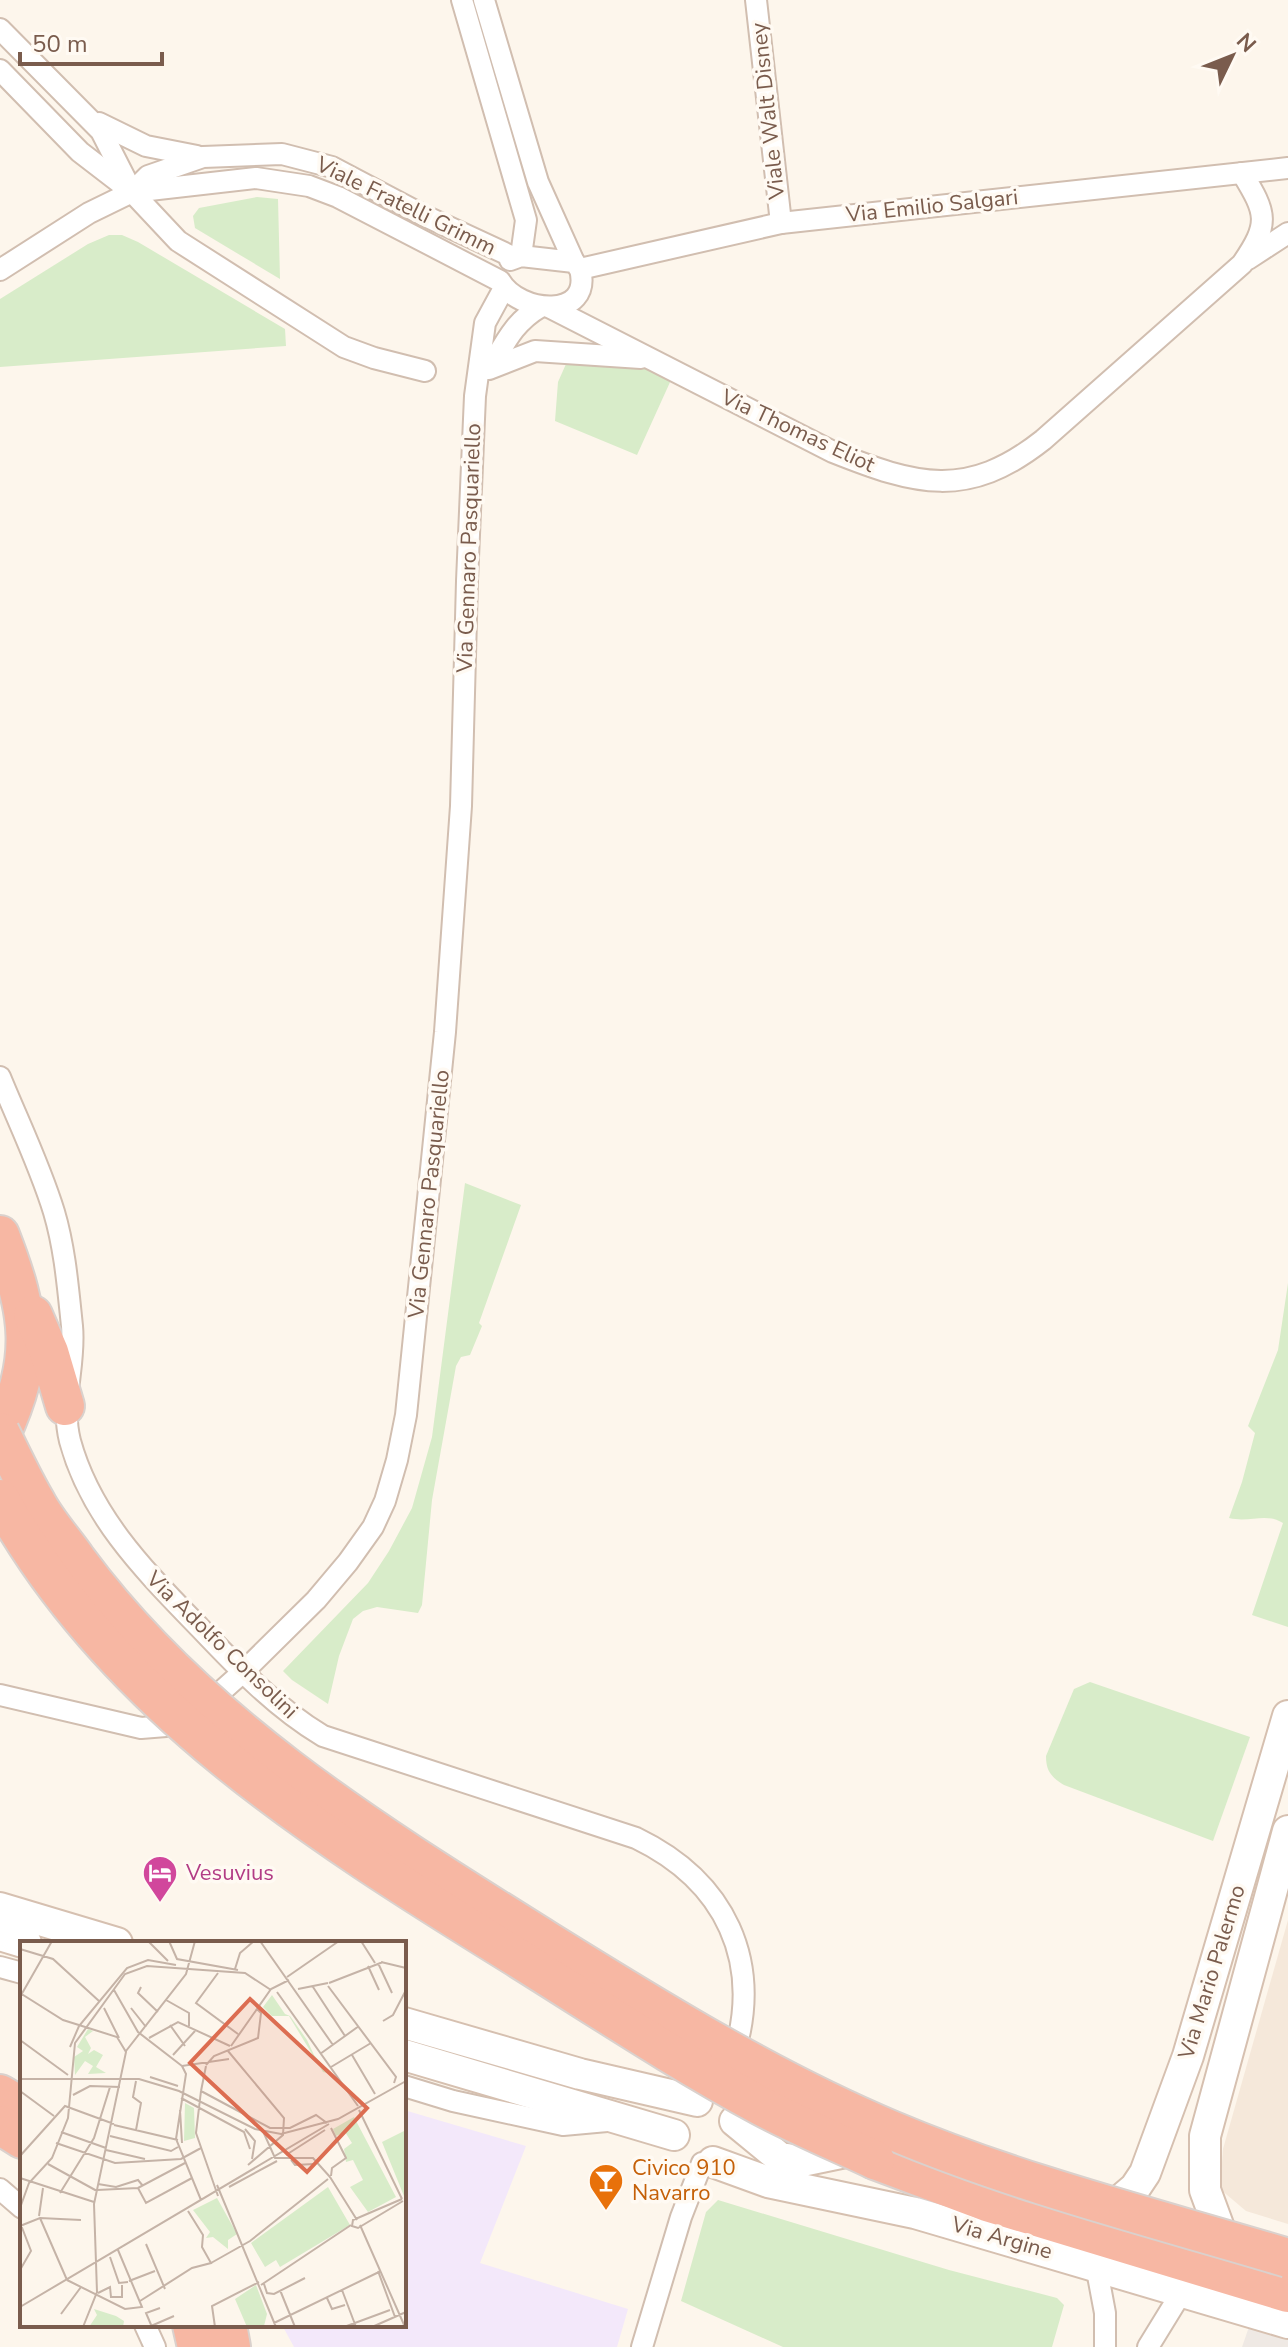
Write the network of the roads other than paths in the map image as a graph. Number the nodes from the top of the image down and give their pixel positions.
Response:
1 (462, 0) edge
2 (484, 0) edge
3 (756, 0) edge
4 (0, 29) edge
5 (0, 70) edge
6 (86, 114) junction
7 (203, 157) junction
8 (1288, 168) edge
9 (1242, 173) junction
10 (132, 192) junction
11 (781, 223) junction
12 (1288, 233) edge
13 (517, 257) junction
14 (1242, 264) junction
15 (577, 266) junction
16 (0, 270) edge
17 (502, 284) junction
18 (574, 299) junction
19 (545, 307) junction
20 (579, 323) junction
21 (650, 359) junction
22 (489, 369) junction
23 (425, 371) dead end
24 (475, 396) junction
25 (0, 1077) edge
26 (0, 1235) edge
27 (15, 1275) junction
28 (65, 1406) junction
29 (0, 1435) edge
30 (0, 1499) edge
31 (243, 1672) junction
32 (0, 1695) edge
33 (1288, 1716) edge
34 (1288, 1831) edge
35 (0, 1908) edge
36 (0, 1935) edge
37 (20, 1941) edge
38 (110, 1941) edge
39 (0, 1967) edge
40 (20, 1972) edge
41 (406, 2024) edge
42 (406, 2056) edge
43 (406, 2087) edge
44 (0, 2094) edge
45 (20, 2106) edge
46 (717, 2108) junction
47 (623, 2120) junction
48 (0, 2125) edge
49 (674, 2135) junction
50 (20, 2138) edge
51 (708, 2163) junction
52 (0, 2189) edge
53 (20, 2206) edge
54 (1108, 2211) junction
55 (1226, 2247) junction
56 (1288, 2258) edge
57 (1096, 2265) junction
58 (1288, 2266) edge
59 (1183, 2290) junction
60 (1288, 2293) edge
61 (1288, 2323) edge
62 (146, 2327) edge
63 (192, 2327) edge
64 (227, 2327) edge
65 (155, 2347) edge
66 (197, 2347) edge
67 (231, 2347) edge
68 (642, 2347) edge
69 (1105, 2347) edge
70 (1148, 2347) edge

1 - 13 street
2 - 15 street
3 - 11 street, Viale Walt Disney
4 - 6 street, Viale Fratelli Grimm
5 - 10 street
6 - 7 street, Viale Fratelli Grimm
6 - 10 street, Viale Fratelli Grimm
7 - 10 street, Viale Fratelli Grimm
7 - 13 street, Viale Fratelli Grimm
8 - 9 street, Via Emilio Salgari
9 - 11 street, Via Emilio Salgari
9 - 14 street, Via Thomas Eliot
10 - 16 street
10 - 17 street, Viale Fratelli Grimm
10 - 23 street
11 - 15 street, Via Emilio Salgari
12 - 14 street, Via Thomas Eliot
13 - 15 street, Viale Fratelli Grimm
13 - 17 street, Via Gennaro Pasquariello
14 - 21 street, Via Thomas Eliot
15 - 18 street
17 - 19 street, Viale Fratelli Grimm
17 - 24 street, Via Gennaro Pasquariello
18 - 19 street
18 - 20 street
19 - 20 street, Viale Fratelli Grimm
19 - 22 street
20 - 21 street, Via Thomas Eliot
21 - 22 street
22 - 24 street
24 - 31 street, Via Gennaro Pasquariello
25 - 28 street, Via Adolfo Consolini
26 - 27 highway
27 - 28 highway
27 - 29 highway
28 - 31 street, Via Adolfo Consolini
29 - 56 highway, bridge
30 - 60 highway, bridge
31 - 32 street, Via Gennaro Pasquariello
31 - 46 street, Via Adolfo Consolini
33 - 54 street, Via Mario Palermo
34 - 55 street, Via Mario Palermo
35 - 38 street
36 - 37 street
39 - 40 street
41 - 46 street
42 - 47 street
43 - 47 street
44 - 45 highway
46 - 49 street
46 - 51 street
46 - 54 street
47 - 49 street
48 - 50 highway
49 - 51 street
51 - 57 street, Via Argine
51 - 68 street
52 - 53 street
54 - 55 street
55 - 58 street
57 - 59 street, Via Argine
57 - 69 street
59 - 61 street, Via Argine
59 - 70 street
62 - 65 street
63 - 66 highway
64 - 67 highway

